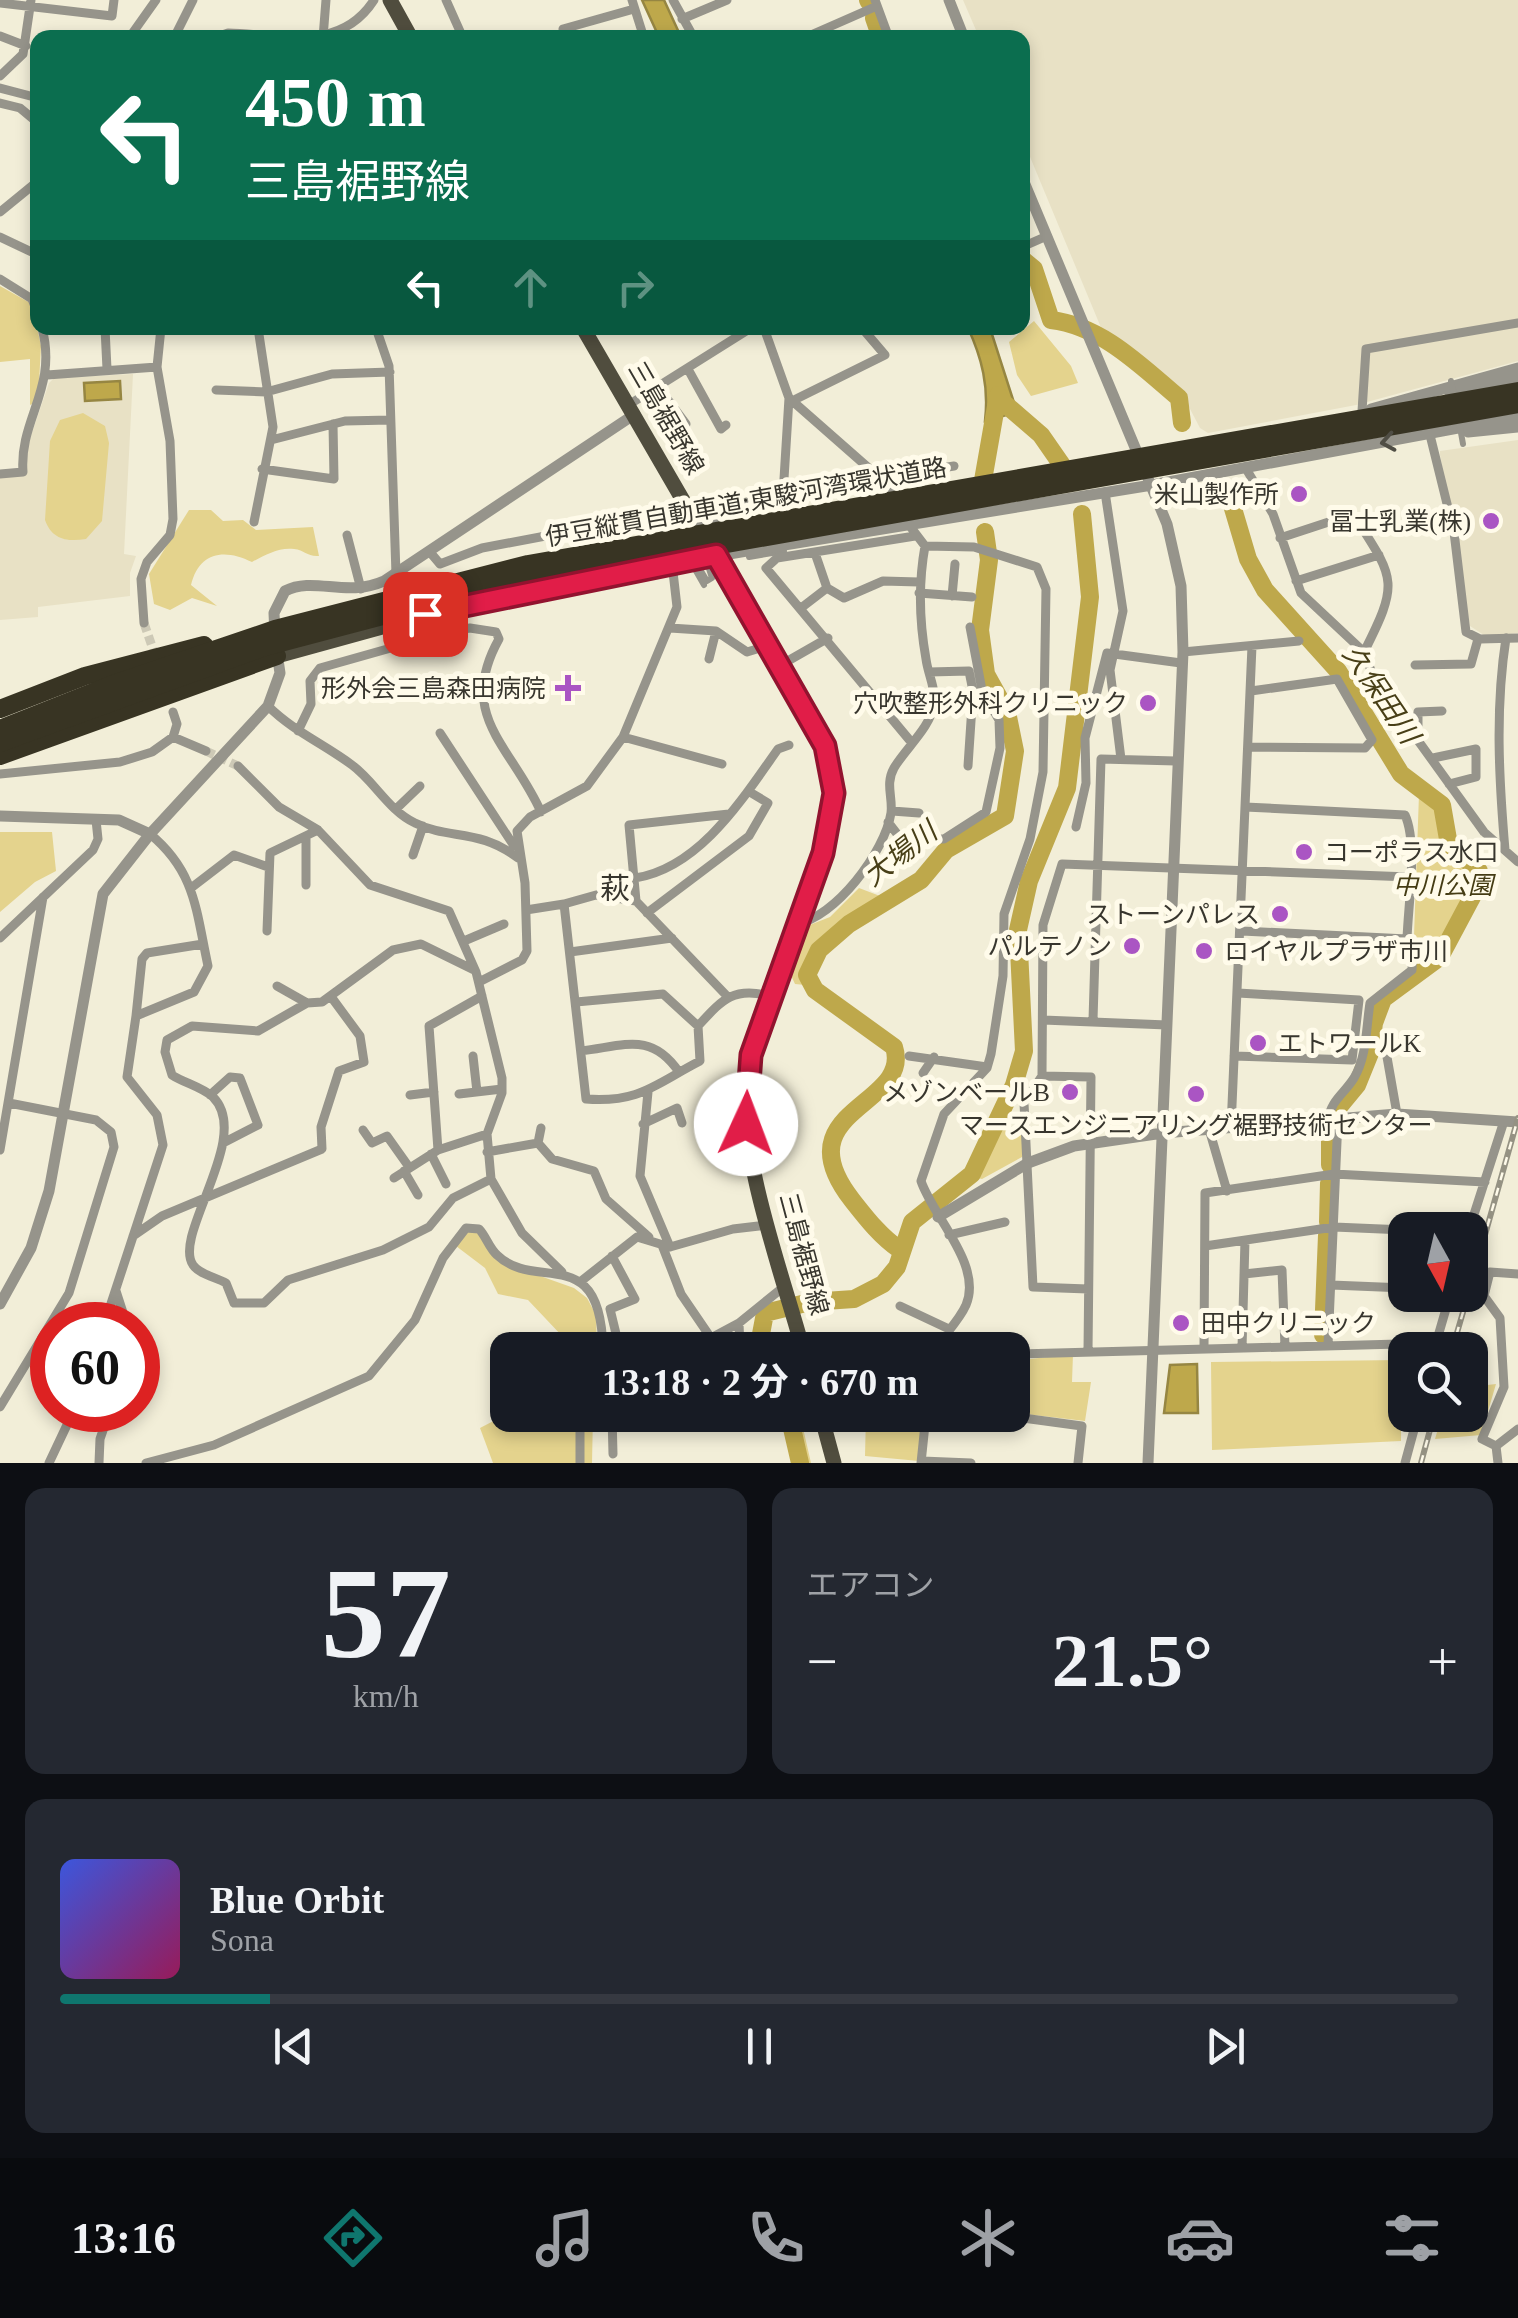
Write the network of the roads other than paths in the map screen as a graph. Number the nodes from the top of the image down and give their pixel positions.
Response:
1 (91, 0) edge
2 (114, 0) edge
3 (156, 0) edge
4 (193, 0) edge
5 (326, 0) edge
6 (374, 0) edge
7 (390, 0) edge
8 (446, 0) edge
9 (673, 0) edge
10 (727, 0) edge
11 (949, 0) edge
12 (0, 3) edge
13 (876, 3) edge
14 (31, 4) edge
15 (633, 4) edge
16 (89, 14) junction
17 (682, 18) junction
18 (135, 30) edge
19 (178, 30) edge
20 (324, 30) edge
21 (342, 30) edge
22 (407, 30) edge
23 (459, 30) edge
24 (563, 30) edge
25 (641, 30) edge
26 (689, 30) edge
27 (820, 30) edge
28 (886, 30) edge
29 (961, 30) edge
30 (0, 36) edge
31 (26, 46) junction
32 (0, 76) edge
33 (0, 88) edge
34 (30, 96) edge
35 (0, 102) edge
36 (30, 116) edge
37 (30, 188) edge
38 (1030, 196) edge
39 (0, 212) edge
40 (1047, 236) junction
41 (0, 237) edge
42 (1030, 243) edge
43 (30, 251) edge
44 (0, 278) edge
45 (30, 293) edge
46 (1518, 323) edge
47 (43, 335) edge
48 (106, 335) edge
49 (161, 335) edge
50 (259, 335) edge
51 (378, 335) edge
52 (587, 335) edge
53 (742, 335) edge
54 (767, 335) edge
55 (868, 335) edge
56 (157, 366) junction
57 (1518, 368) edge
58 (108, 369) junction
59 (689, 371) junction
60 (390, 372) junction
61 (47, 374) junction
62 (1518, 378) edge
63 (1451, 380) dead end
64 (659, 388) junction
65 (216, 390) dead end
66 (1518, 390) edge
67 (266, 392) junction
68 (792, 399) junction
69 (1518, 404) edge
70 (632, 409) junction
71 (1362, 412) junction
72 (1518, 418) edge
73 (390, 420) junction
74 (334, 424) junction
75 (686, 424) dead end
76 (726, 425) dead end
77 (1518, 426) edge
78 (1332, 428) junction
79 (1430, 434) junction
80 (271, 440) junction
81 (1464, 444) dead end
82 (1142, 462) junction
83 (954, 466) dead end
84 (1246, 467) junction
85 (262, 469) junction
86 (0, 474) edge
87 (880, 478) junction
88 (865, 484) dead end
89 (1152, 484) junction
90 (822, 491) junction
91 (1105, 492) junction
92 (783, 495) junction
93 (770, 499) junction
94 (735, 504) dead end
95 (898, 504) junction
96 (826, 518) junction
97 (658, 521) dead end
98 (254, 522) dead end
99 (676, 525) junction
100 (766, 527) junction
101 (912, 531) junction
102 (347, 535) dead end
103 (705, 536) junction
104 (1280, 538) junction
105 (523, 539) junction
106 (867, 539) junction
107 (668, 541) junction
108 (925, 546) junction
109 (429, 551) junction
110 (815, 552) junction
111 (1379, 555) junction
112 (744, 556) junction
113 (711, 557) junction
114 (528, 562) junction
115 (672, 563) junction
116 (955, 564) dead end
117 (396, 574) junction
118 (1296, 581) junction
119 (704, 585) dead end
120 (827, 588) junction
121 (919, 588) junction
122 (361, 589) junction
123 (952, 596) junction
124 (972, 597) dead end
125 (801, 608) junction
126 (144, 622) tunnel mouth
127 (274, 627) junction
128 (970, 627) dead end
129 (670, 628) junction
130 (716, 631) junction
131 (828, 638) junction
132 (1506, 638) junction
133 (1518, 638) edge
134 (1478, 639) junction
135 (1299, 641) dead end
136 (767, 646) junction
137 (1252, 646) junction
138 (1115, 651) junction
139 (1364, 652) junction
140 (277, 653) junction
141 (1182, 657) junction
142 (709, 659) dead end
143 (131, 665) junction
144 (1416, 665) dead end
145 (779, 666) junction
146 (929, 672) junction
147 (1250, 691) junction
148 (268, 706) junction
149 (0, 709) edge
150 (1442, 711) dead end
151 (174, 712) dead end
152 (0, 730) edge
153 (298, 731) junction
154 (1412, 732) junction
155 (440, 733) dead end
156 (622, 737) junction
157 (173, 738) junction
158 (0, 743) edge
159 (912, 743) junction
160 (789, 745) dead end
161 (1248, 748) junction
162 (206, 751) tunnel mouth
163 (0, 756) edge
164 (1433, 758) junction
165 (1121, 759) junction
166 (1176, 761) junction
167 (722, 764) dead end
168 (238, 766) tunnel mouth
169 (968, 766) dead end
170 (0, 774) edge
171 (1449, 784) junction
172 (420, 786) dead end
173 (748, 791) junction
174 (1245, 807) junction
175 (396, 808) junction
176 (892, 811) junction
177 (541, 812) junction
178 (919, 813) dead end
179 (731, 814) junction
180 (0, 816) edge
181 (96, 820) junction
182 (888, 822) junction
183 (423, 826) junction
184 (1076, 827) dead end
185 (318, 830) junction
186 (150, 834) junction
187 (306, 838) junction
188 (1506, 851) junction
189 (412, 855) dead end
190 (518, 858) junction
191 (1518, 862) edge
192 (1100, 866) junction
193 (268, 867) junction
194 (1173, 868) junction
195 (1243, 869) junction
196 (1410, 877) junction
197 (635, 878) junction
198 (306, 885) dead end
199 (191, 888) junction
200 (43, 897) junction
201 (636, 901) junction
202 (564, 904) junction
203 (526, 910) junction
204 (647, 913) junction
205 (504, 924) dead end
206 (796, 924) junction
207 (267, 931) dead end
208 (1242, 932) junction
209 (0, 938) edge
210 (672, 938) junction
211 (1407, 939) junction
212 (464, 941) junction
213 (203, 944) junction
214 (570, 952) junction
215 (478, 977) junction
216 (276, 986) dead end
217 (1238, 993) junction
218 (482, 996) junction
219 (726, 996) junction
220 (770, 996) junction
221 (332, 998) junction
222 (576, 1002) junction
223 (306, 1003) junction
224 (136, 1016) junction
225 (1043, 1020) junction
226 (1093, 1020) junction
227 (1167, 1025) junction
228 (698, 1026) junction
229 (580, 1051) junction
230 (474, 1056) dead end
231 (909, 1056) dead end
232 (1234, 1056) junction
233 (934, 1057) junction
234 (1387, 1057) dead end
235 (1356, 1060) junction
236 (987, 1067) junction
237 (680, 1072) junction
238 (924, 1073) dead end
239 (1042, 1076) junction
240 (941, 1086) dead end
241 (502, 1089) junction
242 (434, 1092) junction
243 (476, 1092) junction
244 (648, 1092) junction
245 (459, 1094) dead end
246 (410, 1095) dead end
247 (210, 1096) junction
248 (957, 1097) junction
249 (5, 1108) edge
250 (63, 1112) junction
251 (1397, 1114) junction
252 (1333, 1120) junction
253 (1504, 1120) junction
254 (682, 1122) dead end
255 (1518, 1122) edge
256 (643, 1124) junction
257 (540, 1128) dead end
258 (1231, 1128) junction
259 (362, 1130) dead end
260 (1209, 1130) junction
261 (1162, 1133) junction
262 (487, 1134) junction
263 (223, 1142) junction
264 (538, 1143) junction
265 (1090, 1143) junction
266 (0, 1150) edge
267 (435, 1152) junction
268 (487, 1152) junction
269 (1028, 1163) junction
270 (406, 1169) junction
271 (1334, 1174) junction
272 (394, 1178) dead end
273 (491, 1179) junction
274 (1485, 1182) junction
275 (446, 1184) dead end
276 (1227, 1191) junction
277 (418, 1195) dead end
278 (203, 1200) junction
279 (1475, 1212) edge
280 (938, 1217) junction
281 (1004, 1222) dead end
282 (770, 1225) junction
283 (1334, 1227) junction
284 (1388, 1229) edge
285 (949, 1235) junction
286 (649, 1237) junction
287 (131, 1238) junction
288 (388, 1239) dead end
289 (402, 1239) junction
290 (1245, 1240) junction
291 (666, 1246) junction
292 (1205, 1246) junction
293 (612, 1256) junction
294 (562, 1272) junction
295 (1244, 1274) junction
296 (1518, 1274) edge
297 (580, 1282) junction
298 (1331, 1285) junction
299 (786, 1286) junction
300 (1388, 1287) edge
301 (115, 1289) junction
302 (1088, 1289) junction
303 (111, 1302) edge
304 (119, 1302) edge
305 (0, 1304) edge
306 (900, 1306) dead end
307 (610, 1309) junction
308 (598, 1313) junction
309 (739, 1323) junction
310 (949, 1329) junction
311 (601, 1332) edge
312 (615, 1332) edge
313 (708, 1332) edge
314 (723, 1332) edge
315 (739, 1332) edge
316 (798, 1332) edge
317 (947, 1332) edge
318 (1284, 1346) junction
319 (1328, 1346) junction
320 (1388, 1346) edge
321 (1242, 1348) junction
322 (1204, 1349) junction
323 (1152, 1350) junction
324 (1088, 1351) junction
325 (0, 1408) edge
326 (1518, 1430) edge
327 (64, 1432) edge
328 (102, 1432) edge
329 (580, 1432) edge
330 (612, 1432) edge
331 (826, 1432) edge
332 (925, 1432) edge
333 (1414, 1432) edge
334 (1496, 1446) junction
335 (613, 1454) dead end
336 (922, 1462) edge
337 (49, 1463) edge
338 (98, 1463) edge
339 (146, 1463) edge
340 (580, 1463) edge
341 (834, 1463) edge
342 (971, 1463) edge
343 (1078, 1463) edge
344 (1148, 1463) edge
345 (1406, 1463) edge
346 (1498, 1463) edge

1 - 16 street
2 - 16 street
3 - 18 street
4 - 19 street
5 - 20 street
6 - 21 street
7 - 22 main road
8 - 23 street
9 - 17 street
10 - 17 street
11 - 29 street
12 - 14 street
13 - 27 street
13 - 28 street
14 - 16 street
14 - 31 street
15 - 24 street
15 - 25 street
17 - 26 street
30 - 31 street
31 - 32 street
33 - 34 street
35 - 36 street
37 - 39 street
38 - 40 street
40 - 42 street
40 - 82 street
41 - 43 street
44 - 45 street
46 - 71 street
47 - 61 street
48 - 58 street
49 - 56 street
50 - 67 street
51 - 60 street
52 - 70 main road, 三島裾野線
53 - 59 street
54 - 68 street
55 - 68 street
56 - 58 street
56 - 126 street
57 - 71 street
58 - 61 street
59 - 64 street
59 - 76 street
60 - 67 street
60 - 73 street
61 - 86 street
62 - 78 street
63 - 81 street, bridge
64 - 70 street
64 - 75 street
65 - 67 street
66 - 152 highway, 伊豆縦貫自動車道;東駿河湾環状道路, bridge
67 - 80 street
68 - 87 street
68 - 92 street
69 - 158 highway, 伊豆縦貫自動車道;東駿河湾環状道路, bridge
70 - 103 main road, 三島裾野線
70 - 109 street
71 - 78 street
72 - 79 street
73 - 74 street
73 - 117 street
74 - 80 street
74 - 85 street
77 - 79 street
78 - 82 street
79 -> 84 street
79 - 134 street
80 - 85 street
82 - 89 street
82 - 95 street
83 - 87 street
84 - 89 street
84 - 104 street
85 - 98 street
87 - 95 street
88 - 90 street
89 - 91 street
89 - 141 street
90 - 92 street
90 - 96 street
91 - 101 street
91 - 138 street
92 - 93 street
93 - 94 street
93 - 100 street
95 - 96 street
95 - 101 street
96 - 100 street
97 - 99 street, bridge
99 - 112 street, bridge
99 - 113 street, bridge
100 - 103 street
101 - 106 street
101 - 108 street
102 - 122 street
103 - 107 main road
103 - 113 main road, 三島裾野線
104 - 111 street
104 - 118 street
105 - 107 street
105 - 109 street
105 - 114 street
106 - 110 street
106 - 113 street
107 - 114 main road
108 - 121 street
108 - 236 street
109 - 117 street
110 - 120 street
110 - 125 street
111 - 118 street
111 - 139 street
112 - 112 street
112 - 113 street, bridge
113 - 115 main road
113 - 119 street
113 - 136 main road, 三島裾野線
114 - 127 main road
115 - 129 street
115 - 140 main road
116 - 123 street
117 - 122 street
118 - 139 street
120 - 121 street
120 - 125 street
121 - 123 street
121 - 146 street
122 - 127 street
123 - 124 street
125 - 131 street
127 - 140 street
127 - 143 highway
128 - 182 street
129 - 130 street
129 - 156 street
130 - 136 street
130 - 142 street
131 - 145 street
131 - 159 street
132 - 133 street
132 - 134 street
132 - 188 street
134 - 144 street
135 - 137 street
136 - 145 main road, 三島裾野線
137 - 141 street
137 - 147 street
138 - 141 street
138 - 165 street
138 - 184 street
139 - 154 street
140 - 143 highway
140 - 148 street
140 - 163 highway
141 - 166 street
143 - 149 highway
145 - 206 main road, 三島裾野線
146 - 159 street
146 - 169 street
147 - 161 street
147 - 161 street
148 - 153 street
148 - 186 street
150 - 154 street
151 - 157 street
153 - 175 street
153 - 177 street
154 - 164 street
155 - 190 street
156 - 167 street
156 - 177 street
157 - 162 street
157 - 170 street
159 - 176 street
160 - 173 street
161 - 174 street
164 - 171 street
164 - 171 street
165 - 166 street
165 - 192 street
166 - 194 street
168 - 185 street
171 - 188 street
172 - 175 street
173 - 179 street
173 - 204 street
174 - 195 street
174 - 196 street
175 - 183 street
176 - 178 street
176 - 182 street
177 - 190 street
179 - 197 street
179 - 197 street
180 - 181 street
181 - 186 street
181 - 200 street
182 - 206 street
183 - 189 street
183 - 190 street
185 - 187 street
185 - 212 street
186 - 199 street
186 - 250 street
187 - 193 street
187 - 198 street
188 - 191 street
190 - 203 street
192 - 194 street
192 - 225 street
192 - 226 street
193 - 199 street
193 - 207 street
194 - 195 street
194 - 227 street
195 - 196 street
195 - 208 street
196 - 211 street
197 - 201 street
199 - 213 street
200 - 209 street
200 - 249 street
201 - 202 street
201 - 204 street
202 - 203 street
202 - 214 street
203 - 215 street
204 - 210 street
205 - 212 street
206 - 220 main road, 三島裾野線
208 - 211 street
208 - 217 street
210 - 214 street
210 - 219 street
211 - 235 street
212 - 215 street
213 - 224 street
213 - 224 street
214 - 222 street
215 - 218 street
215 - 221 street
216 - 223 street
217 - 232 street
217 - 235 street
218 - 241 street
218 - 242 street
219 - 220 street
219 - 228 street
220 - 282 main road, 三島裾野線
221 - 223 street
221 - 278 street
222 - 228 street
222 - 229 street
223 - 247 street
224 - 287 street
225 - 226 street
225 - 239 street
226 - 227 street
227 - 261 street
228 - 237 street
229 - 237 street
229 - 244 street
230 - 243 street
231 - 233 street
232 - 235 street
232 - 258 street
233 - 236 street
233 - 238 street
234 - 251 street
235 - 252 street
236 - 248 street
237 - 244 street
239 - 265 street
239 - 269 street
240 - 248 street
241 - 243 street
241 - 262 street
242 - 246 street
242 - 267 street
243 - 245 street
244 - 256 street
247 - 263 street
247 - 263 street
248 - 280 street
249 - 250 street
249 - 266 street
250 - 305 street
250 - 325 street
251 - 252 street
251 - 253 street
252 - 258 street
252 - 271 street
253 - 255 street
253 - 274 street
254 - 256 street
256 - 291 street
257 - 264 street
258 - 260 street
259 - 270 street
260 - 261 street
260 - 276 street
261 - 265 street
261 - 323 street
262 - 267 street
262 - 268 street
263 - 278 street
264 - 268 street
264 - 286 street
265 - 269 street
265 - 302 street
267 - 270 street
267 - 275 street
268 - 273 street
269 - 280 street
269 - 302 street
270 - 272 street
270 - 277 street
271 - 274 street
271 - 276 street
271 - 283 street
273 - 289 street
273 - 294 street
274 - 279 street
276 - 292 street
278 - 287 street
278 - 289 street
280 - 285 street
281 - 285 street
282 - 291 street
282 - 299 main road, 三島裾野線
283 - 284 street
283 - 290 street
283 - 298 street
285 - 310 street
286 - 291 street
286 - 293 street
287 - 301 street
288 - 289 street
290 - 292 street
290 - 295 street
291 - 313 street
292 - 322 street
293 - 297 street
293 - 307 street
294 - 297 street
294 - 339 street
295 - 318 street
295 - 321 street
296 - 334 street
297 - 308 street
298 - 300 street
298 - 319 street
299 - 309 street
299 - 316 main road, 三島裾野線
301 - 303 street
301 - 304 street
302 - 324 street
306 - 310 street
307 - 308 street
307 - 312 street
308 - 311 street
309 - 314 street
309 - 315 street
310 - 317 street
318 - 319 street
318 - 321 street
319 - 320 street
321 - 322 street
322 - 323 street
323 - 324 street
323 - 344 street
324 - 343 street
326 - 334 street
327 - 337 street
328 - 338 street
329 - 340 street
330 - 335 street
331 - 341 main road
332 - 336 street
333 - 345 street
334 - 346 street
336 - 342 street

